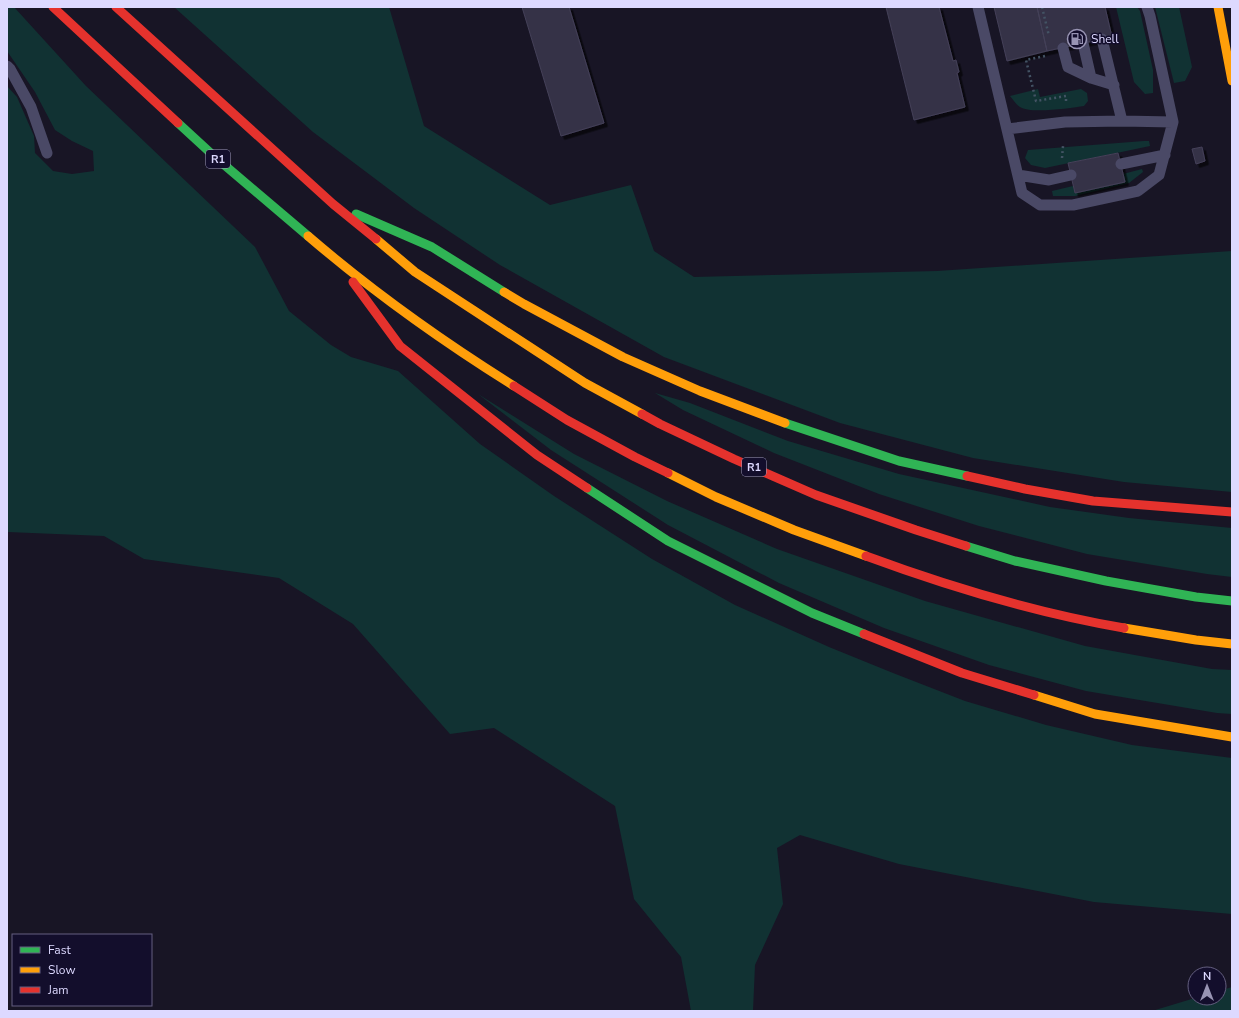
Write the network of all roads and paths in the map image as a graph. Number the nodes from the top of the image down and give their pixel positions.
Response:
1 (53, 7) edge
2 (116, 7) edge
3 (978, 7) edge
4 (1042, 7) edge
5 (1147, 7) edge
6 (1218, 7) edge
7 (1102, 39) dead end
8 (1050, 40) dead end
9 (1083, 43) dead end
10 (1063, 48) dead end
11 (1047, 55) dead end
12 (7, 66) edge
13 (1091, 78) junction
14 (1232, 81) edge
15 (1114, 85) junction
16 (1066, 109) dead end
17 (1122, 121) junction
18 (1173, 122) junction
19 (1008, 129) junction
20 (47, 153) dead end
21 (1165, 155) junction
22 (1121, 164) dead end
23 (1018, 175) junction
24 (1071, 175) dead end
25 (333, 204) junction
26 (337, 260) junction
27 (1232, 512) edge
28 (1232, 601) edge
29 (1232, 644) edge
30 (1232, 737) edge

1 - 26 main road, R1
2 - 25 main road, R1
3 - 19 lane
4 - 8 path
5 - 18 lane
6 - 14 main road
7 - 15 lane
9 - 13 lane
10 - 13 lane
11 - 16 path
12 - 20 lane
13 - 15 lane
15 - 17 lane
17 - 18 lane
17 - 19 lane
18 - 21 lane
19 - 23 lane
21 - 22 lane
21 - 23 lane
23 - 24 lane
25 - 27 main road
25 - 28 main road, R1
26 - 29 main road, R1
26 - 30 main road

